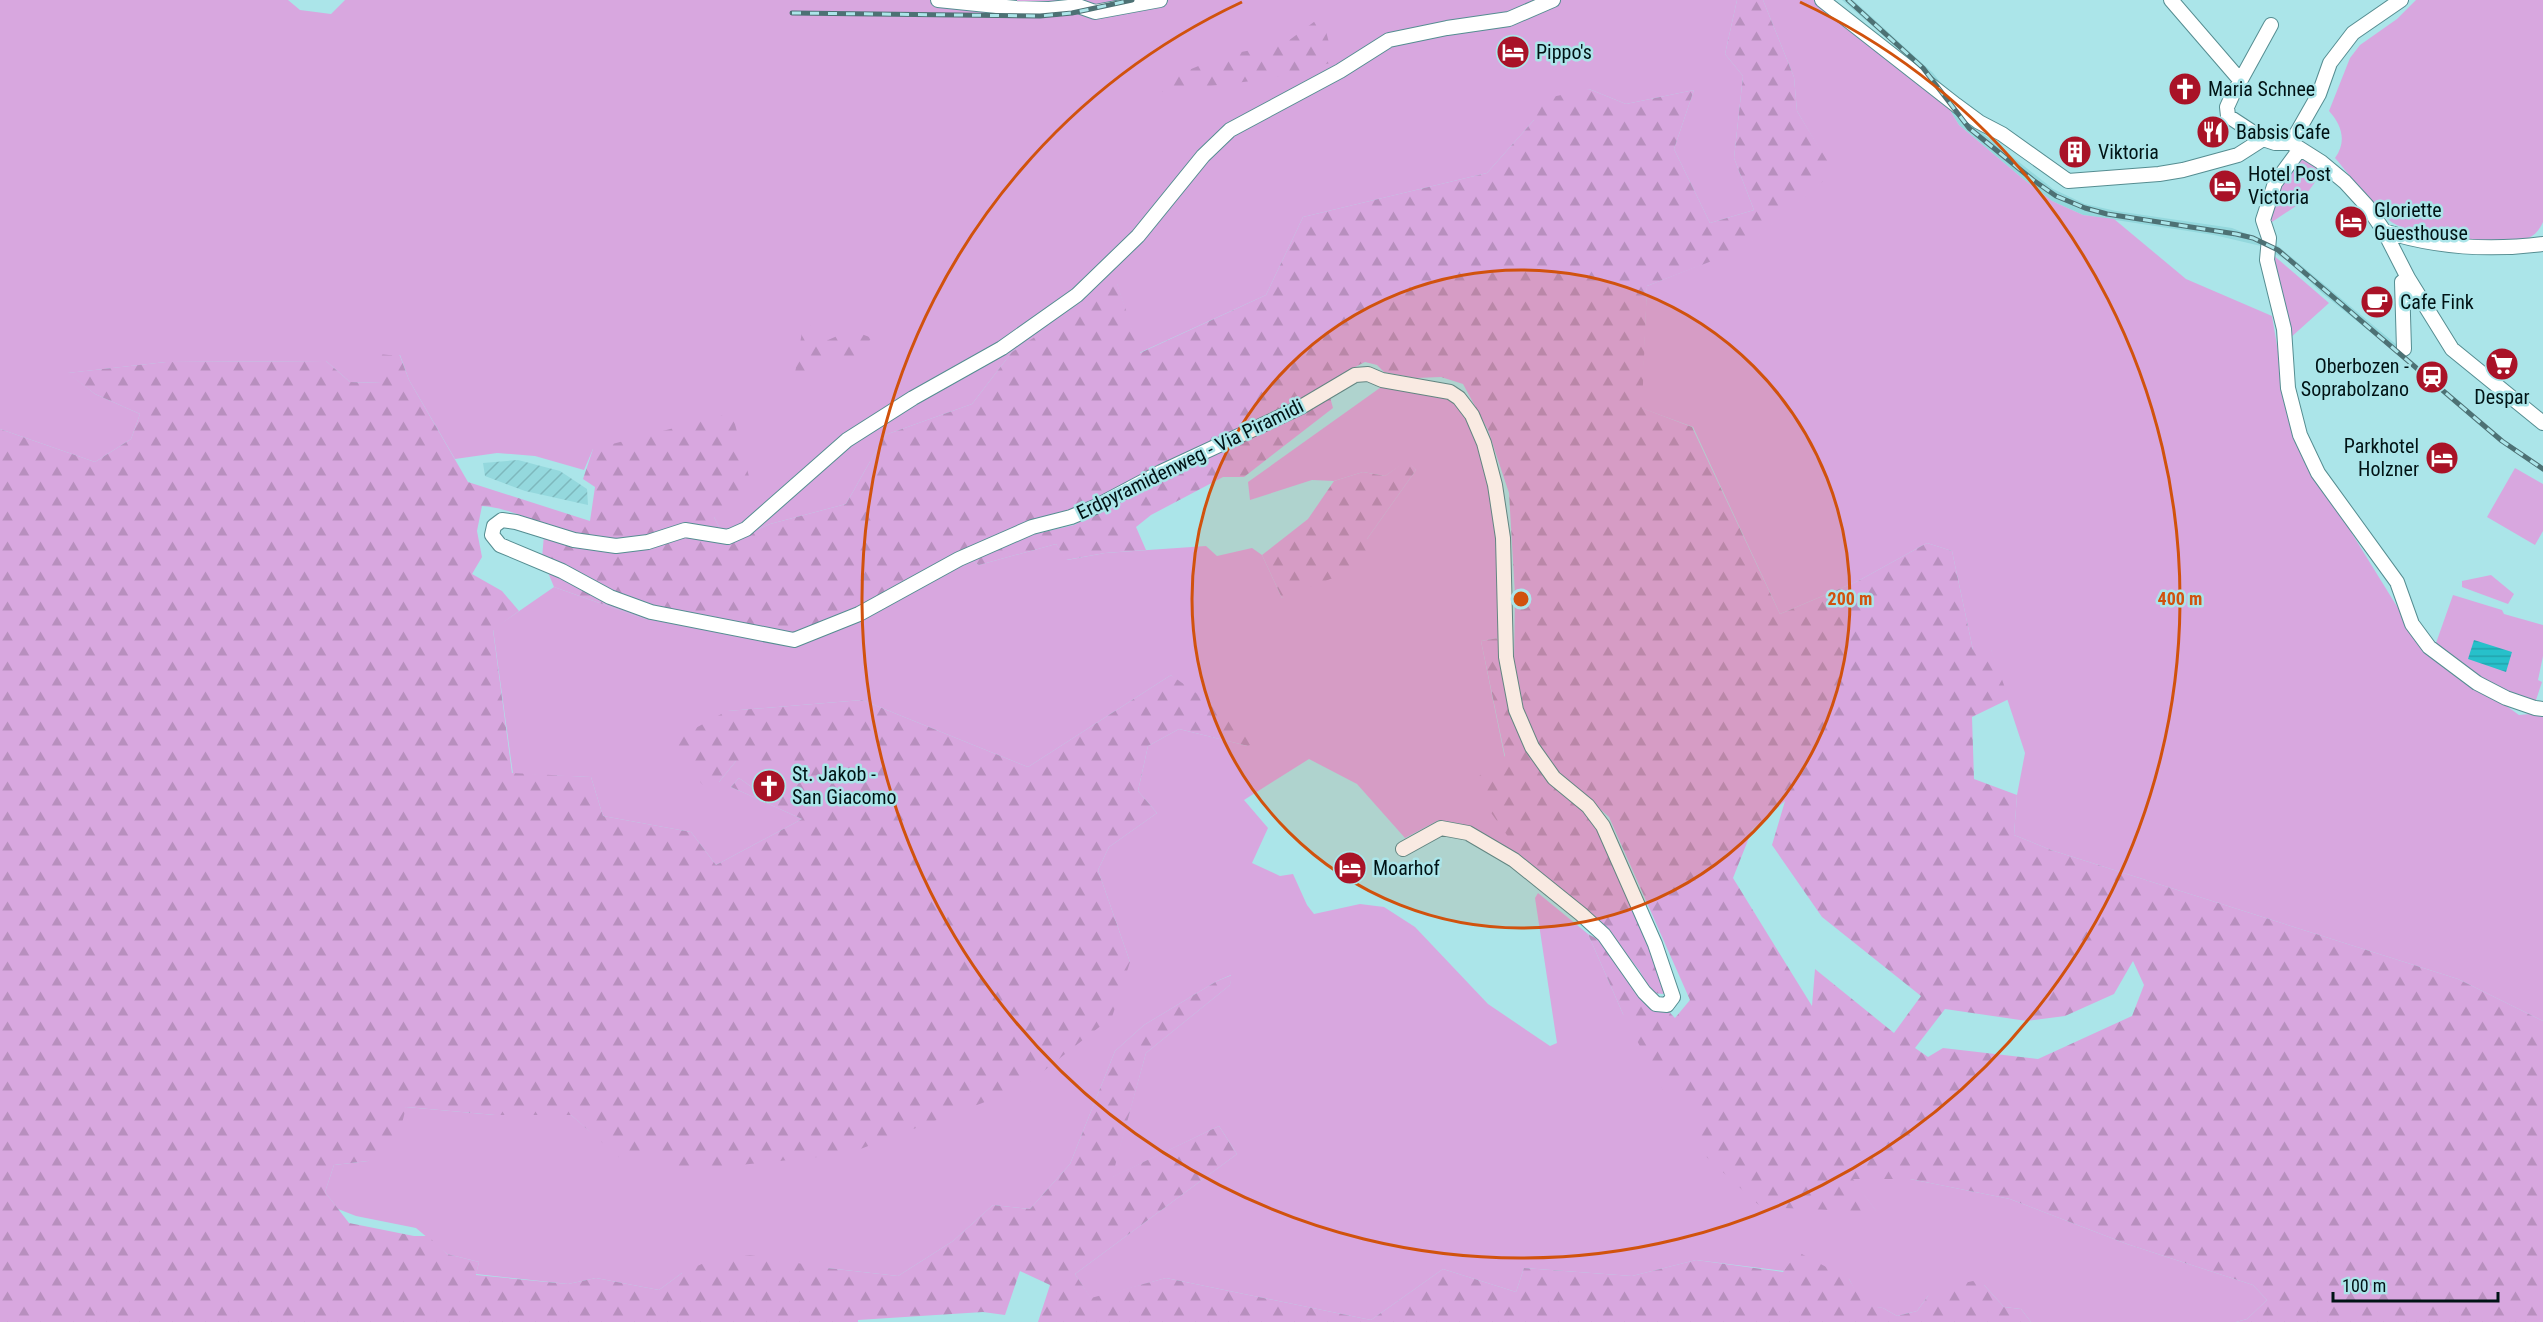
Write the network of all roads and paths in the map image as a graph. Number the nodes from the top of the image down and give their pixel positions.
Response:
1 (938, 0) edge
2 (1160, 0) edge
3 (1553, 0) edge
4 (1822, 0) edge
5 (2171, 0) edge
6 (2401, 0) edge
7 (2271, 26) dead end
8 (2240, 80) junction
9 (2263, 139) junction
10 (2295, 146) junction
11 (2384, 231) junction
12 (2543, 244) edge
13 (2408, 278) junction
14 (2404, 349) dead end
15 (2543, 423) edge
16 (2543, 709) edge
17 (1403, 849) dead end

1 - 2 street
3 - 17 street, Erdpyramidenweg - Via Piramidi
4 - 9 street
5 - 8 street
6 - 10 street
7 - 8 street
8 - 9 street
9 - 10 street
10 - 11 street
10 - 16 street
11 - 12 street
11 - 13 street
13 - 14 street
13 - 15 street

